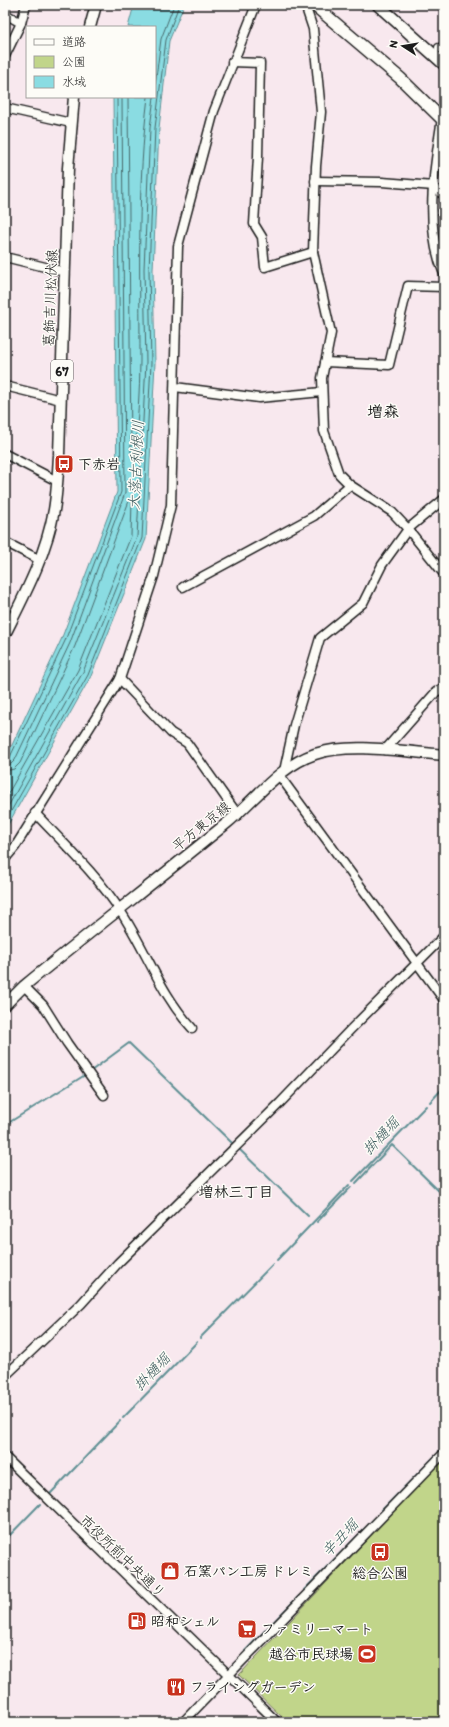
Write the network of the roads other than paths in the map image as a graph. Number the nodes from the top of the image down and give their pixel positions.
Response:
1 (26, 5) edge
2 (96, 5) edge
3 (256, 5) edge
4 (378, 5) edge
5 (310, 8) edge
6 (5, 9) edge
7 (21, 23) junction
8 (90, 26) edge
9 (5, 56) edge
10 (232, 62) junction
11 (444, 64) edge
12 (74, 98) edge
13 (444, 106) edge
14 (5, 108) edge
15 (443, 120) edge
16 (71, 123) junction
17 (315, 181) junction
18 (434, 187) junction
19 (444, 194) edge
20 (313, 252) junction
21 (5, 257) edge
22 (65, 272) junction
23 (444, 274) edge
24 (444, 287) edge
25 (325, 362) junction
26 (5, 386) edge
27 (175, 387) junction
28 (322, 392) junction
29 (61, 400) junction
30 (5, 454) edge
31 (57, 481) junction
32 (350, 486) junction
33 (444, 499) edge
34 (408, 528) junction
35 (5, 542) edge
36 (40, 560) junction
37 (444, 574) edge
38 (183, 587) dead end
39 (5, 634) edge
40 (120, 679) junction
41 (444, 687) edge
42 (385, 750) junction
43 (444, 755) edge
44 (282, 773) junction
45 (36, 813) junction
46 (238, 815) junction
47 (5, 858) edge
48 (120, 910) junction
49 (444, 936) edge
50 (417, 962) junction
51 (24, 986) junction
52 (444, 1000) edge
53 (5, 1005) edge
54 (192, 1028) dead end
55 (104, 1095) dead end
56 (5, 1376) edge
57 (444, 1453) edge
58 (5, 1457) edge
59 (228, 1675) junction
60 (183, 1722) edge
61 (277, 1722) edge

1 - 7 street
2 - 8 main road
3 - 10 street
4 - 11 highway
5 - 15 highway
5 - 17 street
6 - 7 street
7 - 9 street
10 - 20 street
10 - 27 street
12 - 16 main road, 葛飾吉川松伏線 / 67
13 - 15 street
14 - 16 street
15 - 18 street
16 - 22 main road, 葛飾吉川松伏線 / 67
17 - 18 street
17 - 20 street
18 - 19 street
18 - 23 street
20 - 25 street
21 - 22 street
22 - 29 main road, 葛飾吉川松伏線 / 67
24 - 25 street
25 - 28 street
26 - 29 street
27 - 28 street
27 - 40 street
28 - 32 street
29 - 31 main road, 葛飾吉川松伏線 / 67
30 - 31 street
31 - 36 main road, 葛飾吉川松伏線 / 67
32 - 34 street
32 - 38 street
33 - 34 street
34 - 37 street
34 - 44 street
35 - 36 street
36 - 39 main road, 葛飾吉川松伏線 / 67
40 - 45 street
40 - 46 street
41 - 42 street
42 - 43 main road, 平方東京線
42 - 44 main road, 平方東京線
44 - 46 main road, 平方東京線
44 - 50 street
45 - 47 street
45 - 48 street
46 - 48 main road, 平方東京線
48 - 51 main road, 平方東京線
48 - 54 street
49 - 50 street
50 - 52 street
50 - 56 street
51 - 53 main road, 平方東京線
51 - 55 street
57 - 59 street
58 - 59 street, 市役所前中央通り
59 - 60 street
59 - 61 street, 市役所前中央通り

